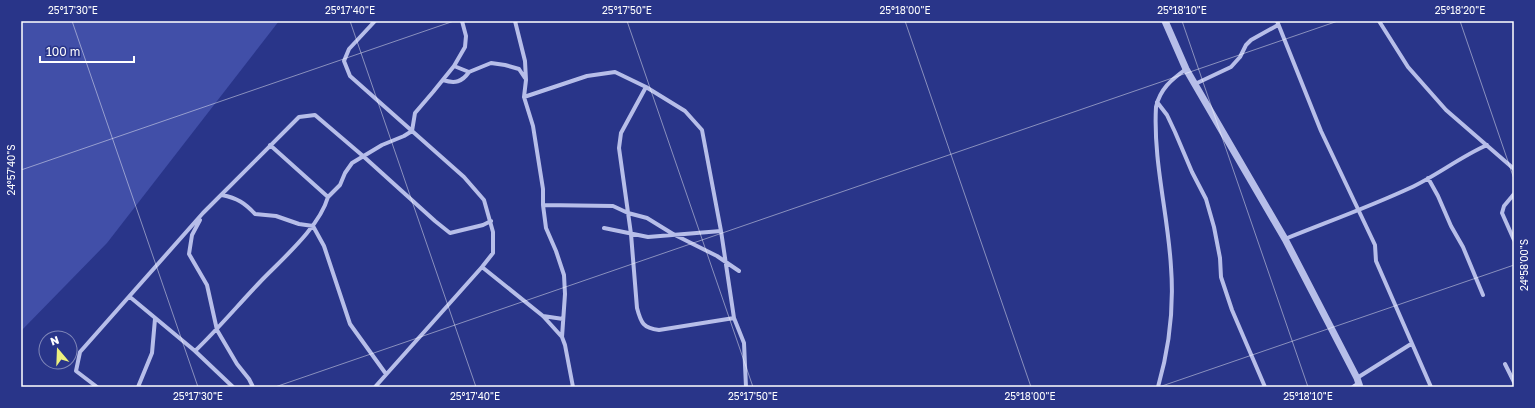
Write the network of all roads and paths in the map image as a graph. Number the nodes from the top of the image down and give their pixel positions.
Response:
1 (376, 21) edge
2 (462, 21) edge
3 (515, 21) edge
4 (1165, 21) edge
5 (1379, 21) edge
6 (1278, 23) edge
7 (525, 61) junction
8 (454, 66) junction
9 (519, 69) junction
10 (1186, 69) junction
11 (469, 72) junction
12 (443, 80) junction
13 (526, 80) junction
14 (1195, 84) junction
15 (646, 87) junction
16 (524, 97) junction
17 (1157, 102) junction
18 (412, 131) junction
19 (270, 145) junction
20 (1487, 145) junction
21 (363, 156) junction
22 (1514, 169) edge
23 (1428, 178) junction
24 (1514, 194) edge
25 (222, 195) junction
26 (328, 197) junction
27 (543, 205) junction
28 (1358, 210) junction
29 (203, 213) junction
30 (628, 213) junction
31 (491, 221) junction
32 (313, 226) junction
33 (604, 228) dead end
34 (721, 231) junction
35 (631, 234) junction
36 (673, 234) junction
37 (1285, 238) junction
38 (1514, 240) edge
39 (725, 262) junction
40 (482, 267) junction
41 (740, 271) dead end
42 (1483, 295) dead end
43 (130, 297) junction
44 (543, 316) junction
45 (734, 318) junction
46 (155, 319) junction
47 (562, 319) junction
48 (217, 330) junction
49 (562, 337) junction
50 (1411, 344) junction
51 (195, 351) junction
52 (1505, 364) dead end
53 (386, 374) junction
54 (1514, 382) edge
55 (1357, 384) edge
56 (97, 387) edge
57 (138, 387) edge
58 (233, 387) edge
59 (253, 387) edge
60 (375, 387) edge
61 (573, 387) edge
62 (746, 387) edge
63 (1158, 387) edge
64 (1265, 387) edge
65 (1431, 387) edge

1 - 18 street
2 - 8 street
3 - 7 street
4 - 10 street
5 - 20 street
6 - 14 street
6 - 28 street
7 - 9 street
7 - 13 street
8 - 11 street
8 - 12 street
9 - 11 street
9 - 13 street
10 - 14 street
10 - 17 street
11 - 12 street
12 - 18 street
13 - 16 street
14 - 37 street
15 - 16 street
15 - 30 street
15 - 34 street
16 - 27 street
17 - 63 street
17 - 64 street
18 - 21 street
18 - 31 street
19 - 21 street
19 - 25 street
19 - 26 street
20 - 22 street
20 - 23 street
21 - 26 street
21 - 31 street
23 - 28 street
23 - 42 street
24 - 38 street
25 - 29 street
25 - 32 street
26 - 32 street
27 - 30 street
27 - 47 street
28 - 37 street
28 - 50 street
29 - 43 street
29 - 48 street
30 - 35 street
30 - 36 street
31 - 40 street
32 - 48 street
32 - 53 street
33 - 35 street
34 - 36 street
34 - 39 street
35 - 36 street
35 - 45 street
36 - 39 street
37 - 55 street
39 - 41 street
39 - 45 street
40 - 44 street
40 - 53 street
43 - 46 street
43 - 56 street
44 - 47 street
44 - 49 street
45 - 62 street
46 - 51 street
46 - 57 street
47 - 49 street
48 - 51 street
48 - 59 street
49 - 61 street
50 - 55 street
50 - 65 street
51 - 58 street
52 - 54 street
53 - 60 street

